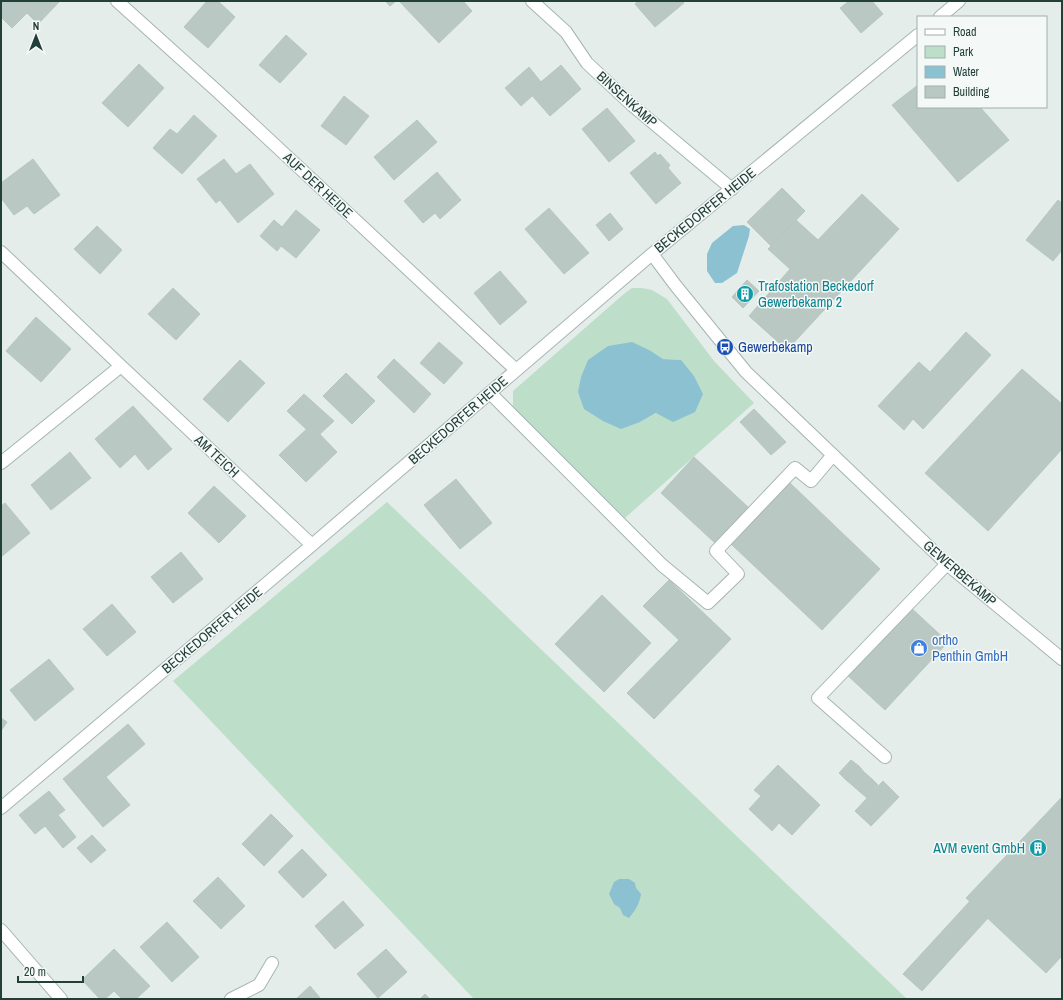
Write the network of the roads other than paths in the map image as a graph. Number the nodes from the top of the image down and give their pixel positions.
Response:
1 (117, 1) edge
2 (532, 1) edge
3 (959, 1) edge
4 (941, 16) edge
5 (917, 36) edge
6 (732, 189) junction
7 (1, 252) edge
8 (652, 254) junction
9 (121, 366) junction
10 (516, 370) junction
11 (490, 393) junction
12 (833, 455) junction
13 (1, 463) edge
14 (312, 545) junction
15 (947, 564) junction
16 (1062, 659) edge
17 (885, 757) dead end
18 (1, 808) edge
19 (1, 930) edge
20 (272, 963) dead end
21 (61, 999) edge
22 (231, 999) edge

1 - 10 street, AUF DER HEIDE
2 - 6 street, BINSENKAMP
3 - 4 street
5 - 6 street, BECKEDORFER HEIDE
6 - 8 street, BECKEDORFER HEIDE
7 - 9 street, AM TEICH
8 - 10 street, BECKEDORFER HEIDE
8 - 12 street, GEWERBEKAMP
9 - 13 street
9 - 14 street, AM TEICH
10 - 11 street, BECKEDORFER HEIDE
11 - 12 street
11 - 14 street, BECKEDORFER HEIDE
12 - 15 street, GEWERBEKAMP
14 - 18 street, BECKEDORFER HEIDE
15 - 16 street, GEWERBEKAMP
15 - 17 street
19 - 21 street
20 - 22 street

